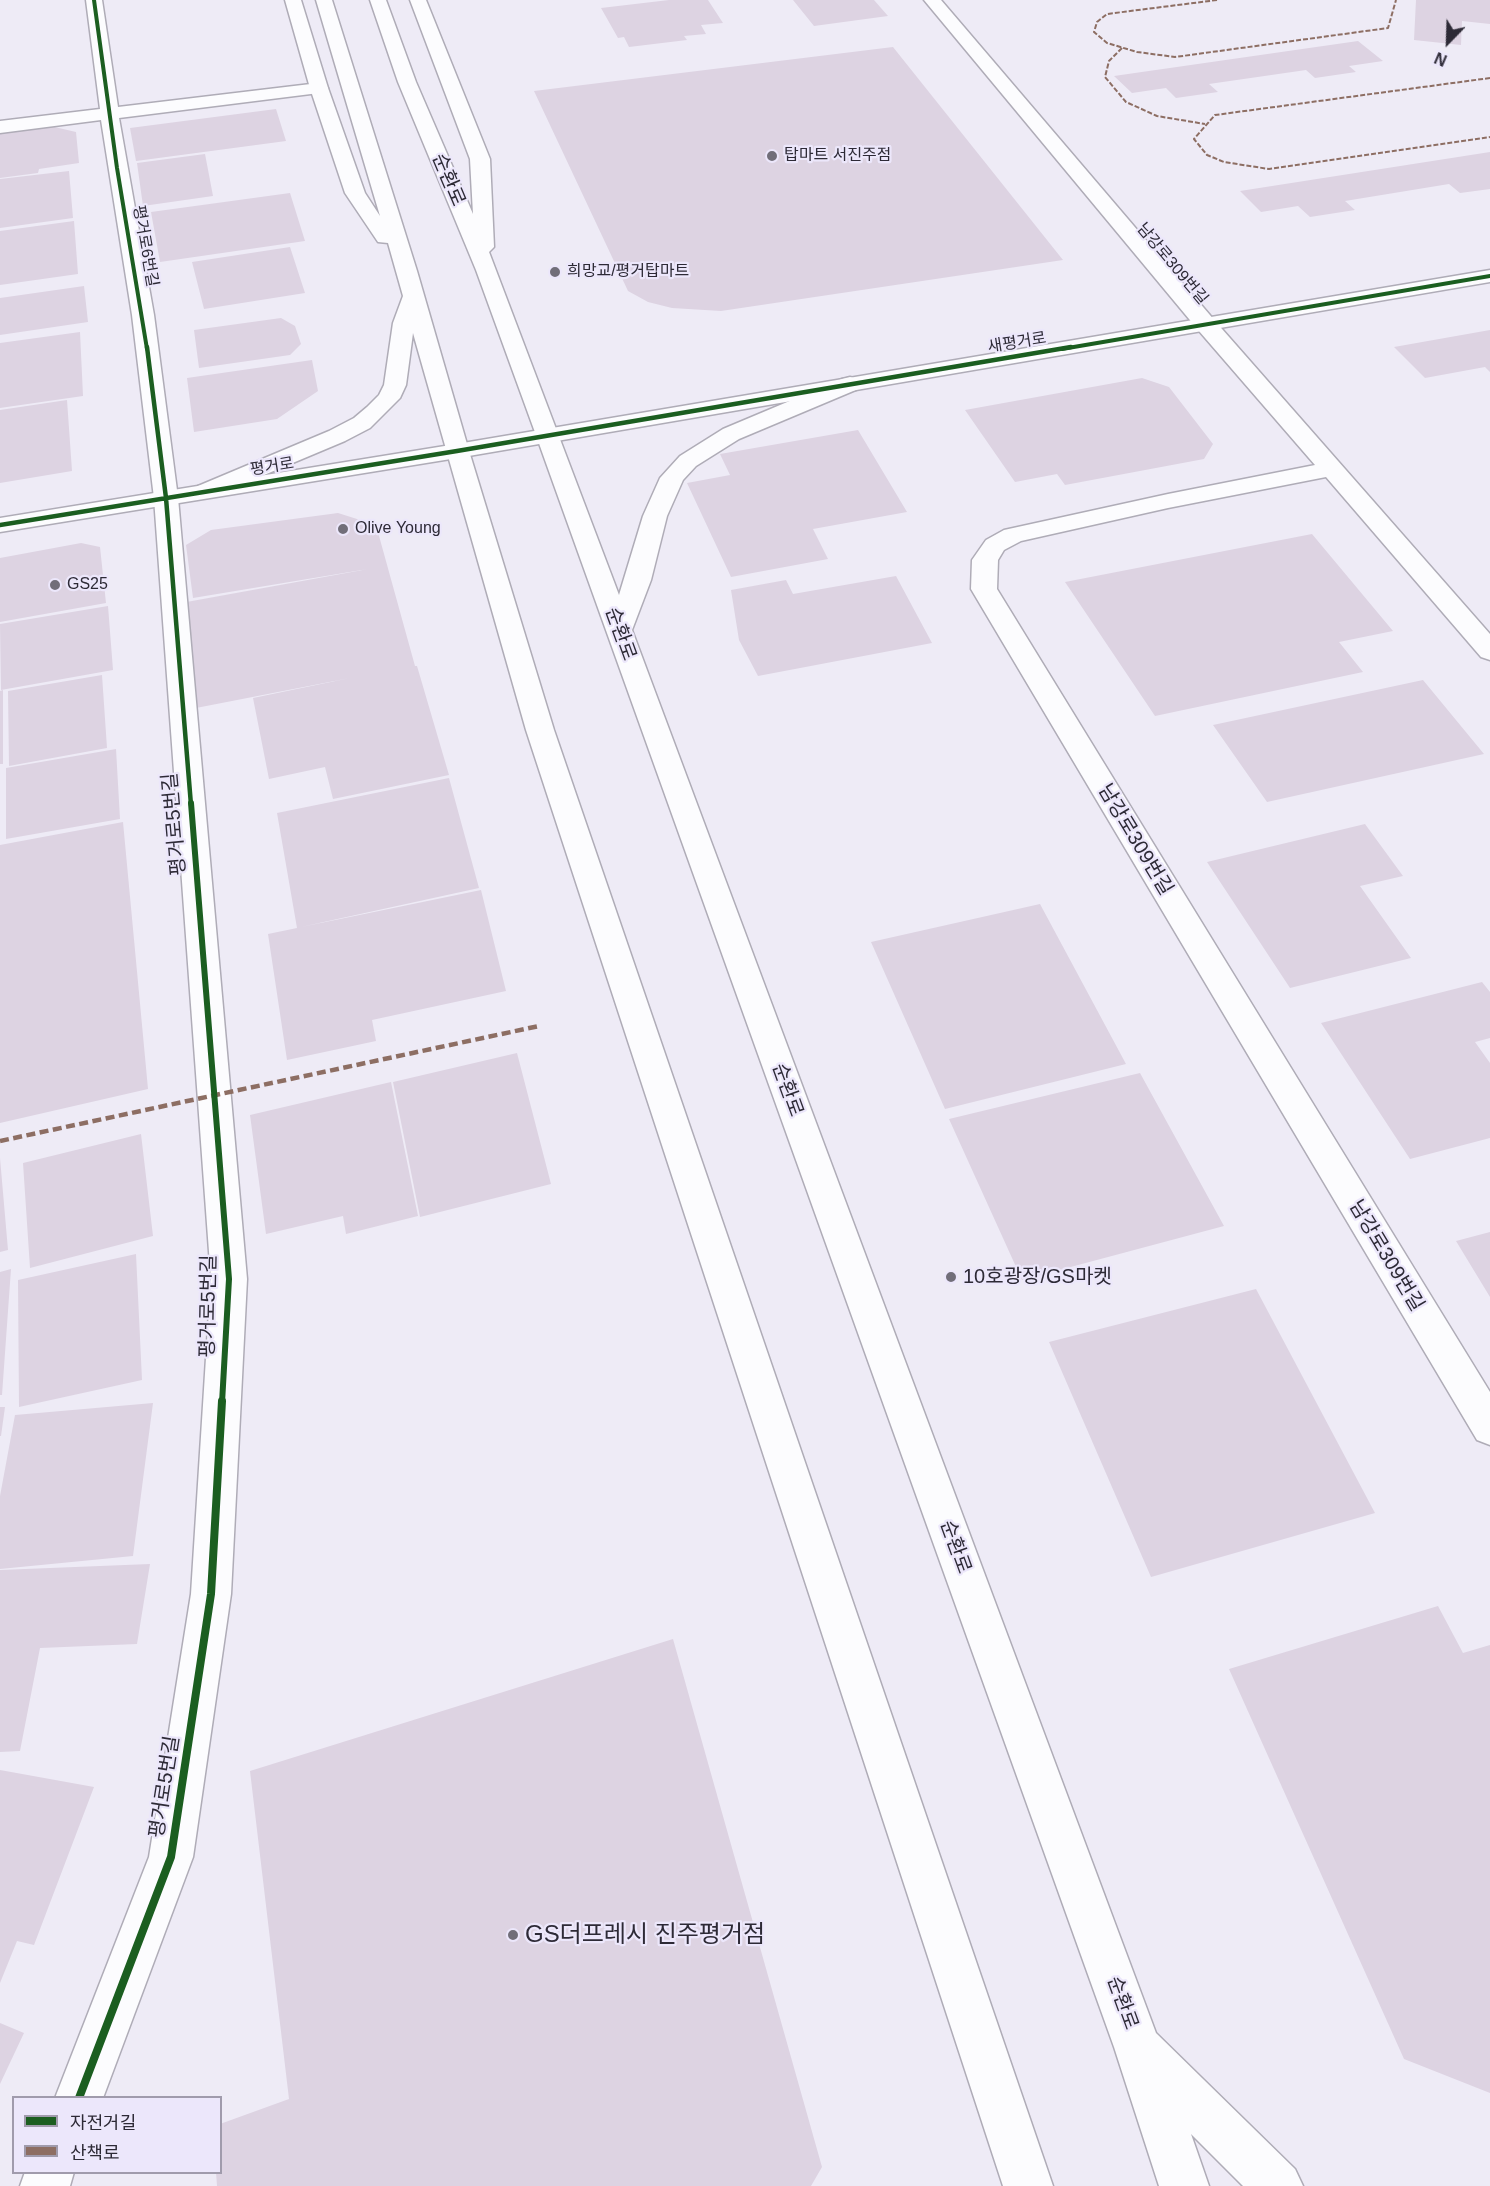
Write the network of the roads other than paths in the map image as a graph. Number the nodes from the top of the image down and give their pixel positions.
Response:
1 (94, 0) edge
2 (293, 0) edge
3 (324, 0) edge
4 (378, 0) edge
5 (418, 0) edge
6 (932, 0) edge
7 (319, 88) junction
8 (111, 113) junction
9 (0, 127) edge
10 (486, 270) junction
11 (1490, 276) edge
12 (410, 283) junction
13 (1207, 326) junction
14 (850, 384) junction
15 (548, 435) junction
16 (457, 451) junction
17 (1332, 469) junction
18 (206, 491) junction
19 (166, 498) junction
20 (0, 525) edge
21 (619, 631) junction
22 (1490, 651) edge
23 (1490, 1427) edge
24 (1138, 2047) junction
25 (79, 2096) edge
26 (1028, 2186) edge
27 (1184, 2186) edge
28 (1278, 2186) edge

1 - 8 main road, 평거로6번길
2 - 7 main road
3 - 12 main road
4 - 10 main road, 순환로
5 - 10 main road
6 - 13 main road, 남강로309번길
7 - 8 main road
7 - 12 main road
8 - 9 main road
8 - 19 main road, 평거로6번길
10 - 15 main road, 순환로
11 - 13 main road, 새평거로
12 - 16 main road
12 - 18 main road
13 - 14 main road, 새평거로
13 - 17 main road, 남강로309번길
14 - 15 main road, 새평거로
14 - 21 main road
15 - 16 main road, 평거로
15 - 21 main road, 순환로
16 - 18 main road, 평거로
16 - 26 main road
17 - 22 main road, 남강로309번길
17 - 23 main road, 남강로309번길
18 - 19 main road, 평거로
19 - 20 main road, 평거로
19 - 25 main road, 평거로5번길
21 - 24 main road, 순환로
24 - 27 main road, 순환로
24 - 28 main road

